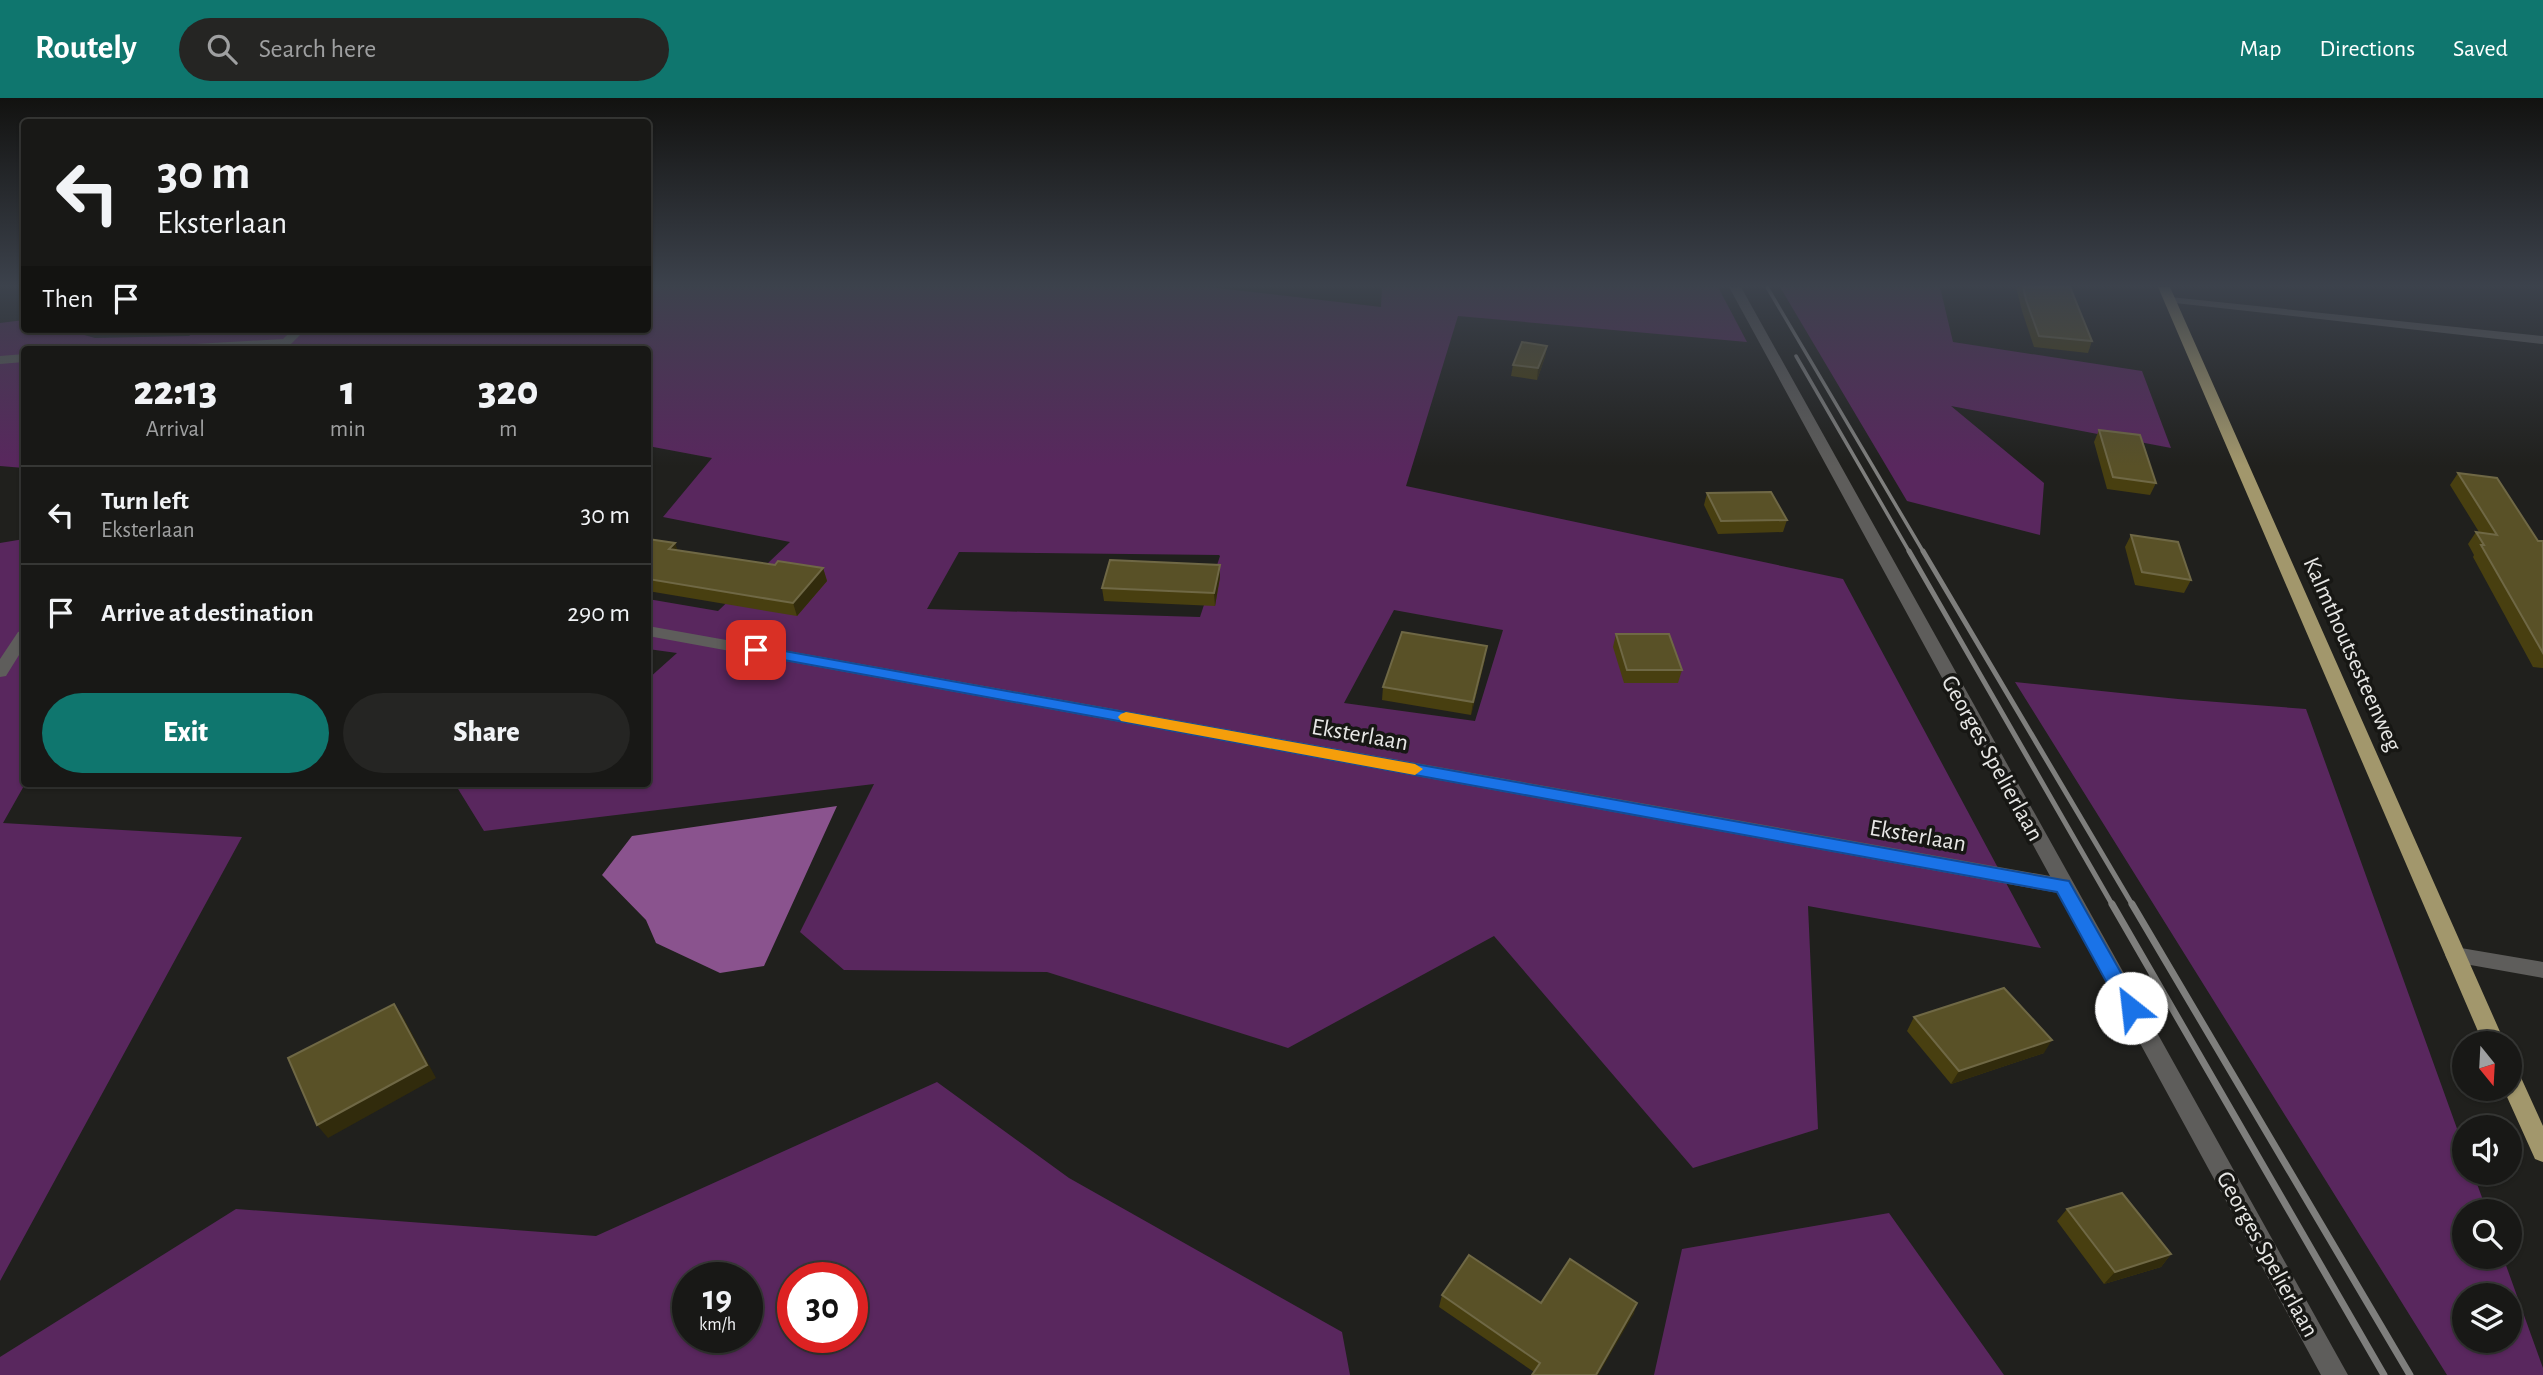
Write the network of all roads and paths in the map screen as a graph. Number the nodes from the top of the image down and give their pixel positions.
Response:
1 (1768, 347) edge
2 (2190, 347) edge
3 (21, 358) edge
4 (0, 360) edge
5 (651, 632) edge
6 (21, 640) edge
7 (0, 672) edge
8 (2063, 886) junction
9 (2455, 955) junction
10 (2543, 970) edge
11 (2489, 1031) edge
12 (2520, 1101) edge
13 (2543, 1152) edge
14 (2335, 1375) edge

1 - 8 street, Georges Spelierlaan
2 - 9 main road, Kalmthoutsesteenweg
3 - 4 street
5 - 8 street, Eksterlaan
6 - 7 street
8 - 14 street, Georges Spelierlaan
9 - 10 street
9 - 11 main road, Kalmthoutsesteenweg
12 - 13 main road

